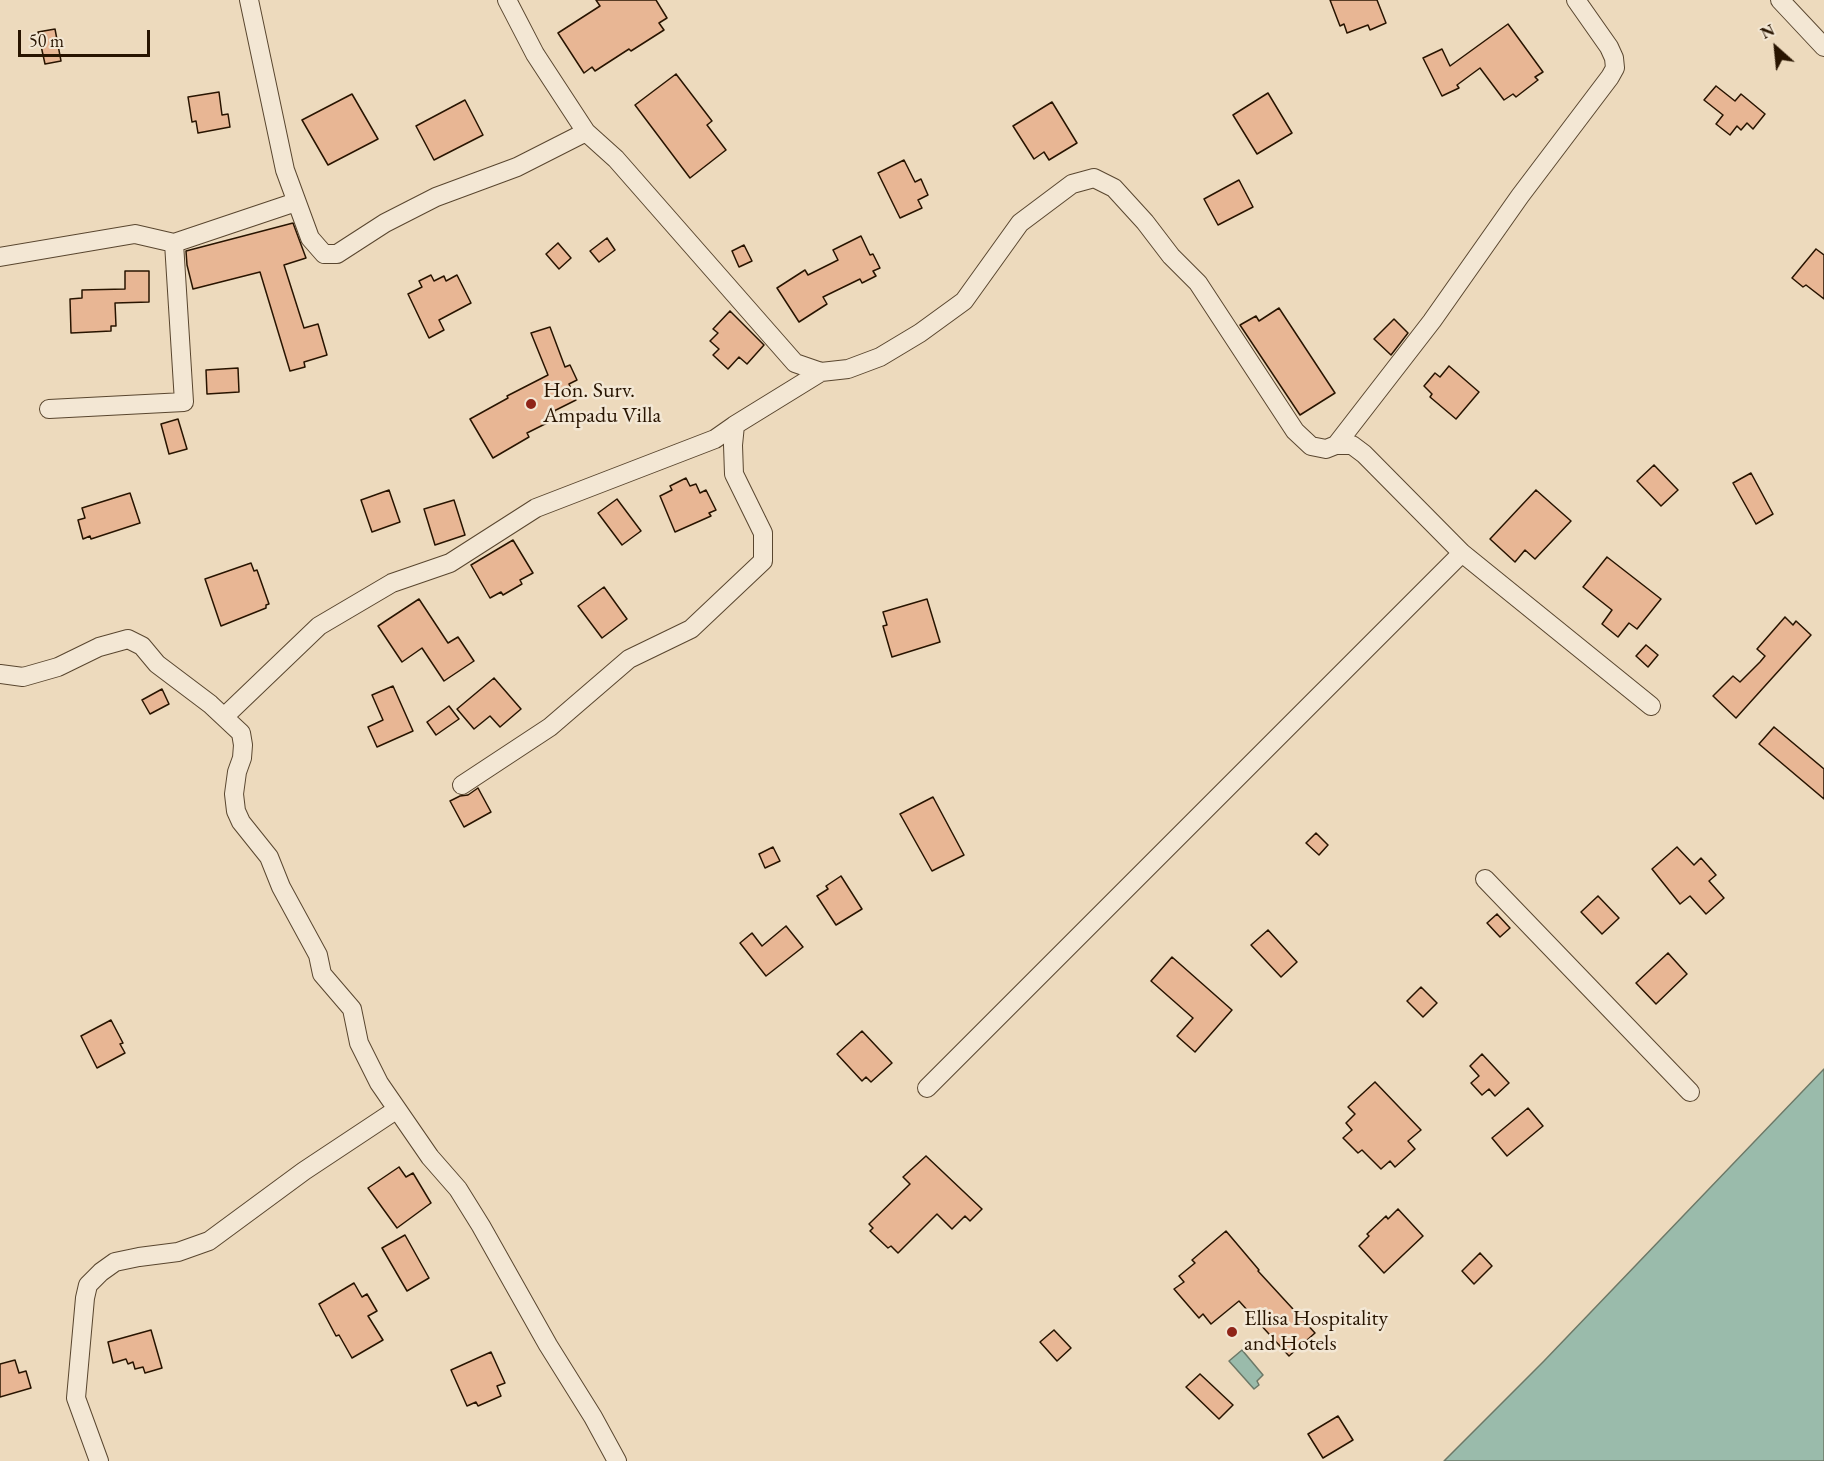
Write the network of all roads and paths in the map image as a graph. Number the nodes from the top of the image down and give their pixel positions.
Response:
1 (249, 0) edge
2 (507, 0) edge
3 (1576, 0) edge
4 (1780, 0) edge
5 (1824, 47) edge
6 (586, 132) junction
7 (296, 202) junction
8 (174, 243) junction
9 (0, 257) edge
10 (821, 372) junction
11 (49, 409) dead end
12 (735, 425) junction
13 (1336, 445) junction
14 (1462, 553) junction
15 (0, 674) edge
16 (1651, 706) dead end
17 (224, 717) junction
18 (462, 785) dead end
19 (1485, 879) dead end
20 (927, 1088) dead end
21 (1690, 1092) dead end
22 (396, 1110) junction
23 (99, 1461) edge
24 (617, 1461) edge

1 - 7 street
2 - 6 street
3 - 13 street
4 - 5 street
6 - 7 street
6 - 10 street
7 - 8 street
8 - 9 street
8 - 11 street
10 - 12 street
10 - 13 street
12 - 17 street
12 - 18 street
13 - 14 street
14 - 16 street
14 - 20 street
15 - 17 street
17 - 22 street
19 - 21 street
22 - 23 street
22 - 24 street

